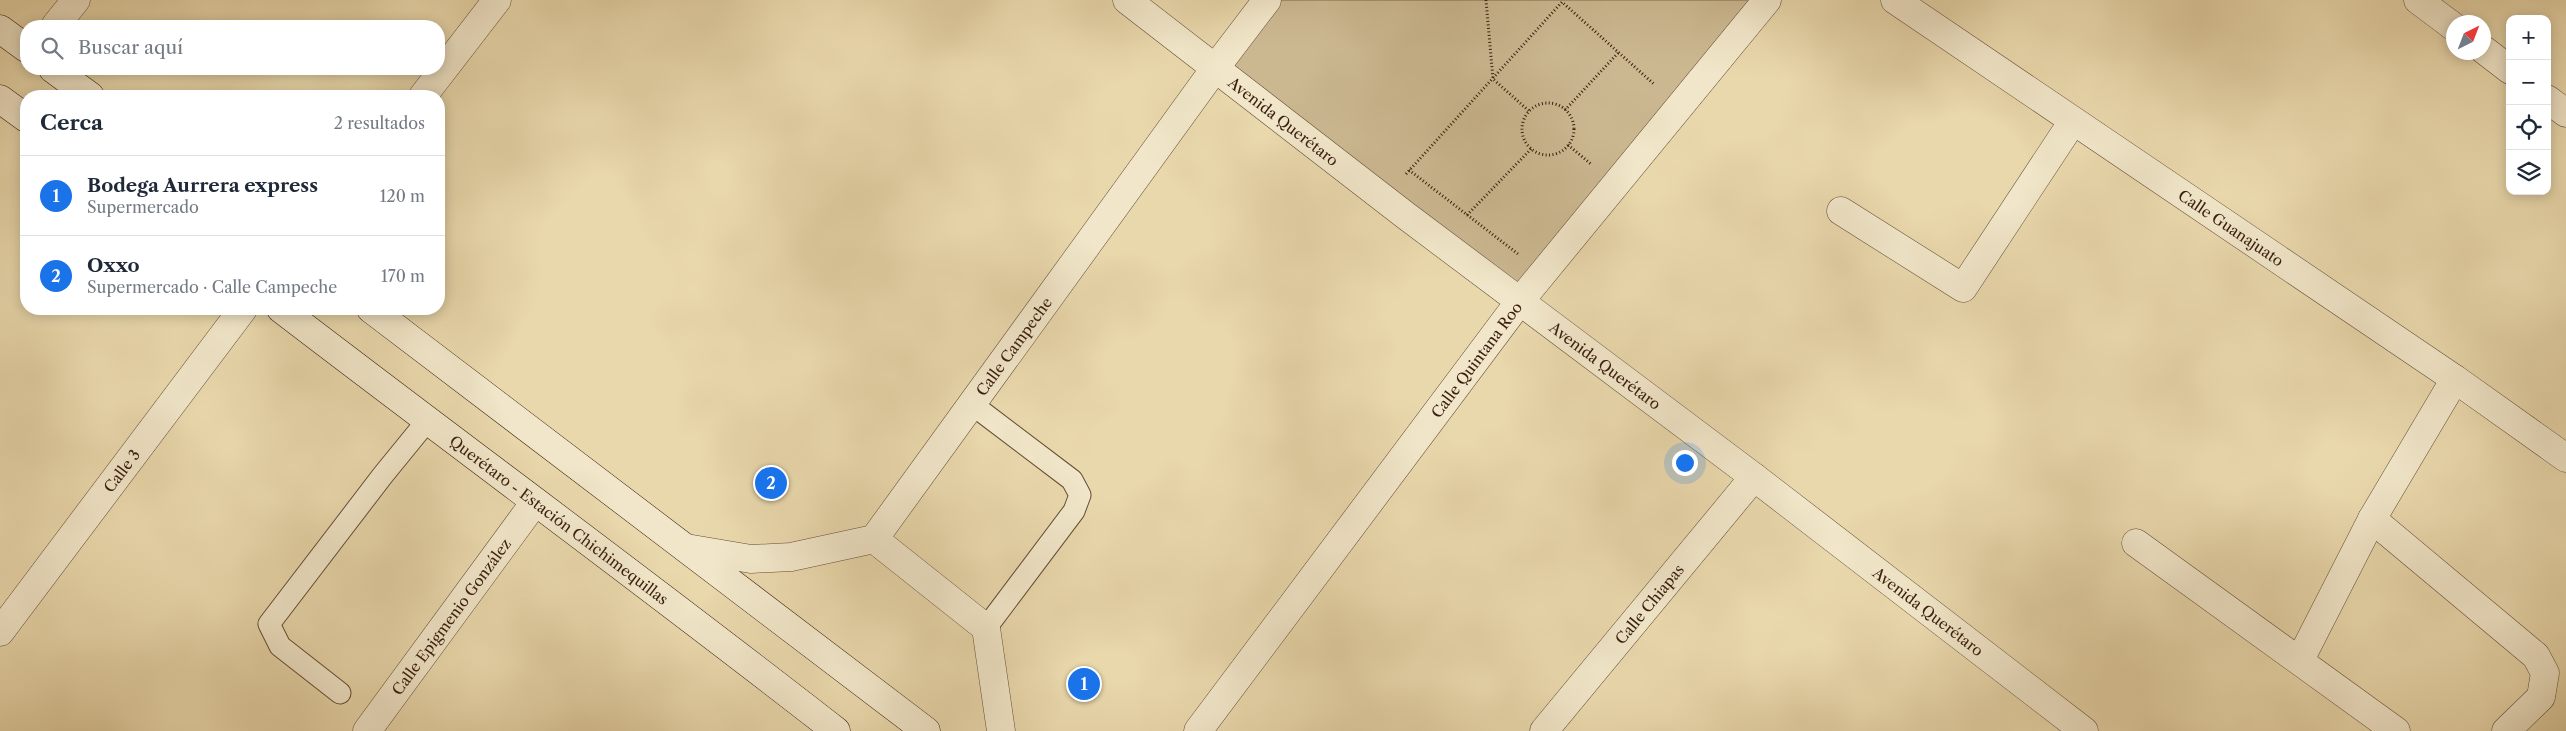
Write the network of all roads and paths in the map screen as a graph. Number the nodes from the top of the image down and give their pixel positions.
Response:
1 (76, 0) edge
2 (497, 0) edge
3 (1127, 0) edge
4 (1267, 0) edge
5 (1486, 0) edge
6 (1767, 0) edge
7 (1895, 0) edge
8 (2418, 0) edge
9 (60, 20) edge
10 (2446, 21) edge
11 (0, 29) edge
12 (20, 44) edge
13 (1618, 53) junction
14 (2491, 55) edge
15 (445, 67) edge
16 (1216, 67) junction
17 (2506, 67) edge
18 (61, 75) edge
19 (439, 75) edge
20 (1492, 78) junction
21 (82, 90) edge
22 (428, 90) edge
23 (1661, 91) dead end
24 (0, 99) edge
25 (2551, 102) edge
26 (1565, 110) junction
27 (1529, 111) junction
28 (2566, 113) edge
29 (20, 114) edge
30 (2073, 121) junction
31 (1532, 148) junction
32 (1409, 170) junction
33 (1404, 176) dead end
34 (1841, 210) dead end
35 (1467, 215) junction
36 (1524, 259) dead end
37 (1520, 301) junction
38 (238, 315) edge
39 (288, 315) edge
40 (379, 315) edge
41 (2455, 380) junction
42 (973, 405) junction
43 (427, 421) junction
44 (2566, 458) edge
45 (1754, 477) junction
46 (535, 502) junction
47 (2372, 519) junction
48 (874, 539) junction
49 (2136, 543) dead end
50 (686, 548) junction
51 (986, 628) junction
52 (0, 632) edge
53 (2300, 660) junction
54 (340, 693) dead end
55 (367, 731) edge
56 (836, 731) edge
57 (926, 731) edge
58 (1001, 731) edge
59 (1198, 731) edge
60 (1544, 731) edge
61 (2084, 731) edge
62 (2396, 731) edge
63 (2506, 731) edge

1 - 9 street
2 - 15 street
3 - 16 street, Avenida Querétaro
4 - 16 street, Calle Campeche
5 - 20 path
6 - 37 street, Calle Quintana Roo
7 - 30 street, Calle Guanajuato
8 - 10 street
11 - 12 street
13 - 20 path
13 - 23 path
13 - 26 path
14 - 17 street
16 - 37 street, Avenida Querétaro
16 - 42 street, Calle Campeche
18 - 21 street
19 - 22 street
20 - 27 path
20 - 32 path
24 - 29 street
25 - 28 street
26 - 27 path
26 - 31 path
27 - 31 path
30 - 34 street
30 - 41 street, Calle Guanajuato
31 - 35 path
32 - 33 path
32 - 35 path
35 - 36 path
37 - 45 street, Avenida Querétaro
37 - 59 street, Calle Quintana Roo
38 - 52 street, Calle 3
39 - 43 street, Querétaro - Estación Chichimequillas
40 - 50 street
41 - 44 street, Calle Guanajuato
41 - 47 street
42 - 48 street, Calle Campeche
42 - 51 lane
43 - 46 street, Querétaro - Estación Chichimequillas
43 - 54 lane
45 - 60 street, Calle Chiapas
45 - 61 street, Avenida Querétaro
46 - 55 street, Calle Epigmenio González
46 - 56 street, Querétaro - Estación Chichimequillas
47 - 53 street
47 - 63 street
48 - 50 street
48 - 51 street
49 - 53 street
50 - 57 street
51 - 58 street
53 - 62 street

